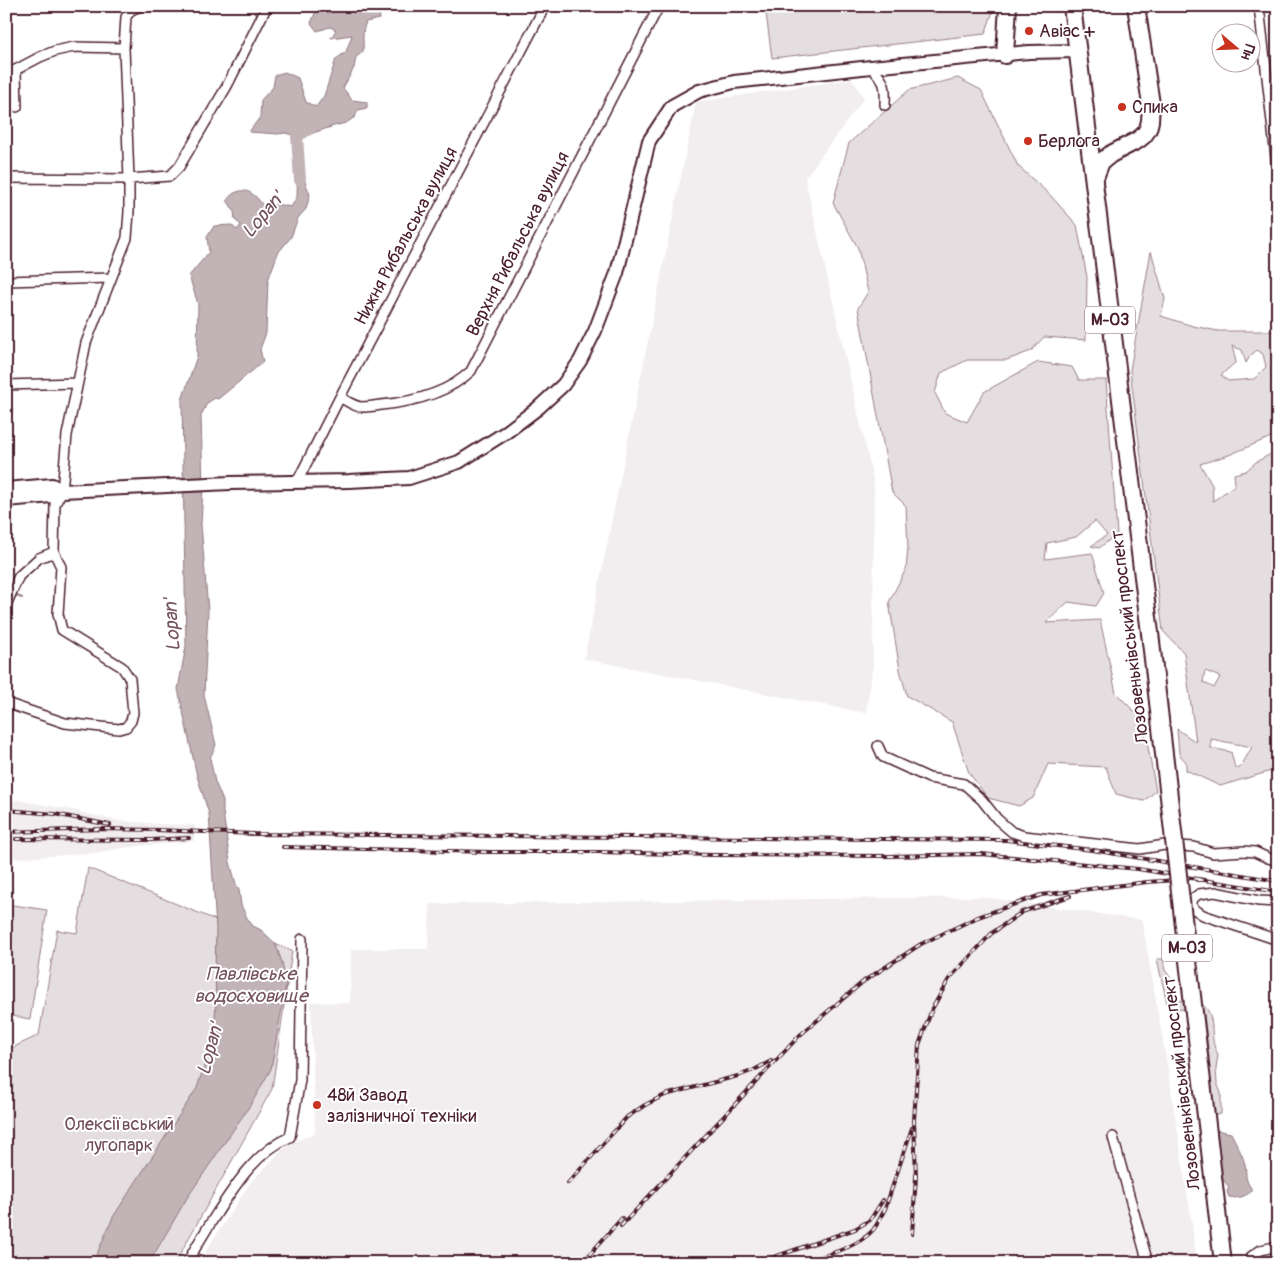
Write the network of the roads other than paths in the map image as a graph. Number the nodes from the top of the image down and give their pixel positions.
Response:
1 (267, 6) edge
2 (545, 6) edge
3 (659, 6) edge
4 (1008, 6) edge
5 (1072, 6) edge
6 (1136, 6) edge
7 (1259, 6) edge
8 (136, 8) edge
9 (124, 48) junction
10 (1078, 50) junction
11 (1005, 55) junction
12 (871, 67) junction
13 (16, 71) junction
14 (6, 75) edge
15 (885, 105) dead end
16 (17, 107) dead end
17 (1278, 176) edge
18 (6, 178) edge
19 (129, 179) junction
20 (1093, 182) junction
21 (111, 278) junction
22 (6, 281) edge
23 (77, 383) junction
24 (6, 385) edge
25 (340, 397) junction
26 (297, 482) junction
27 (6, 489) edge
28 (62, 490) junction
29 (6, 500) edge
30 (54, 552) junction
31 (8, 597) edge
32 (6, 703) edge
33 (878, 746) dead end
34 (1278, 861) edge
35 (1278, 902) edge
36 (302, 939) dead end
37 (1278, 940) edge
38 (1114, 1137) dead end
39 (1278, 1246) edge
40 (1253, 1259) edge
41 (187, 1263) edge
42 (1146, 1263) edge
43 (1223, 1263) edge

1 - 19 street
2 - 25 street, Нижня Рибальська вулиця
3 - 25 street, Верхня Рибальська вулиця
4 - 11 highway
5 - 10 highway, Лозовеньківський проспект / М-03
6 - 20 highway
7 - 17 street
8 - 9 street
9 - 13 street
9 - 19 street
10 - 11 street
10 - 20 highway, Лозовеньківський проспект / М-03
11 - 12 street
12 - 15 street
12 - 26 street
13 - 14 street
13 - 16 street
18 - 19 street
19 - 21 street
20 - 43 highway, Лозовеньківський проспект / М-03, bridge
21 - 22 street
21 - 23 street
23 - 24 street
23 - 28 street
25 - 26 street, Нижня Рибальська вулиця
26 - 28 street
27 - 28 street
28 - 29 street
28 - 30 street
30 - 31 street
30 - 32 street
33 - 34 street
35 - 37 street
36 - 41 street
38 - 42 street
39 - 40 street

